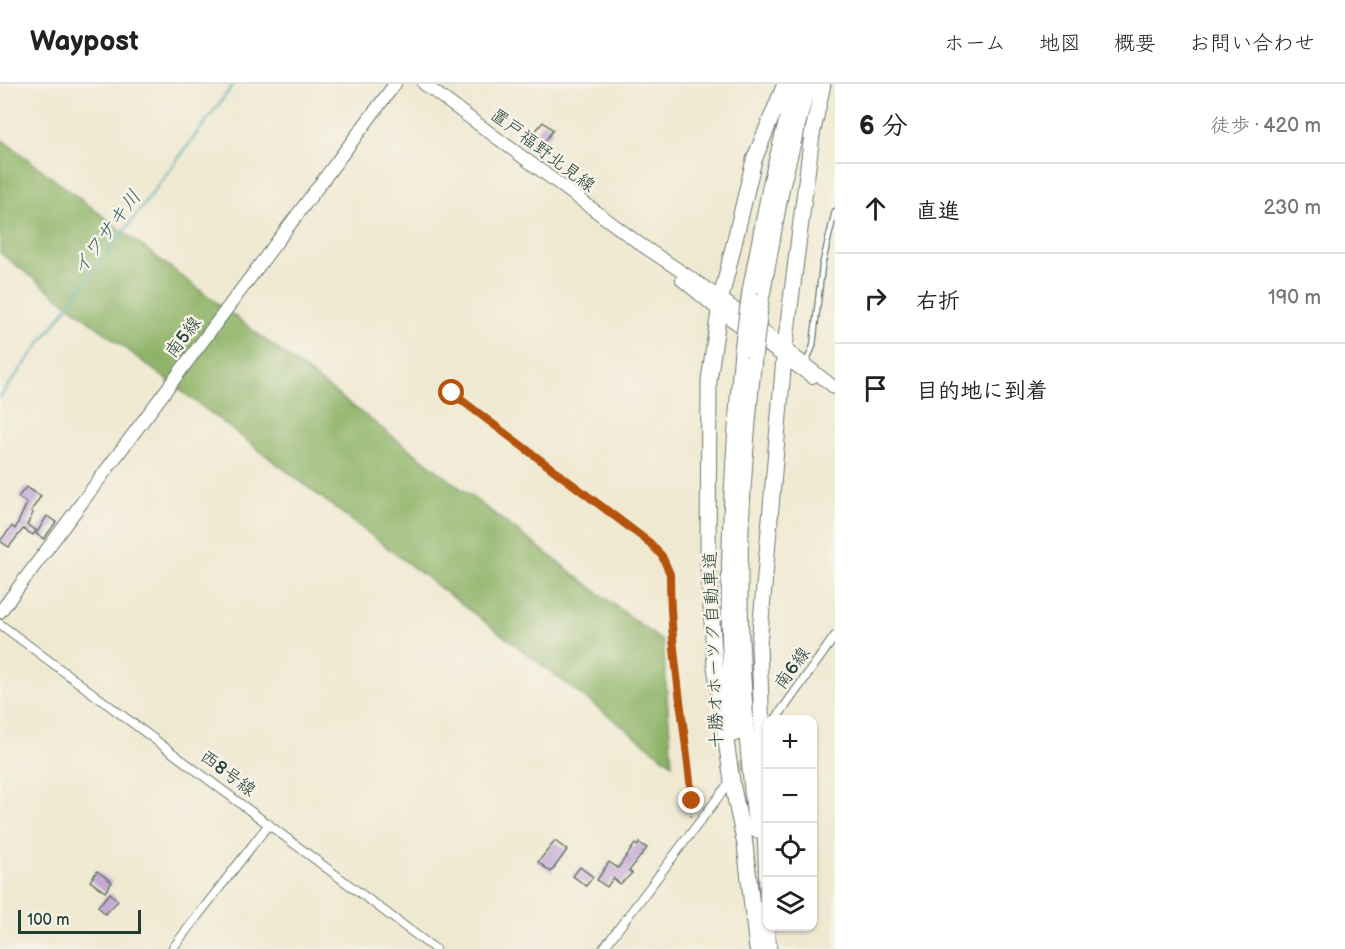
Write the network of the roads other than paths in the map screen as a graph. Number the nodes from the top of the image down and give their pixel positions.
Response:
1 (395, 84) edge
2 (424, 84) edge
3 (785, 84) edge
4 (796, 84) edge
5 (808, 84) edge
6 (823, 84) edge
7 (835, 211) edge
8 (755, 296) junction
9 (720, 305) junction
10 (785, 353) junction
11 (748, 354) junction
12 (806, 363) junction
13 (835, 388) edge
14 (835, 392) edge
15 (0, 612) edge
16 (0, 624) edge
17 (835, 636) edge
18 (779, 715) edge
19 (726, 787) tunnel mouth
20 (269, 824) junction
21 (745, 845) junction
22 (767, 877) edge
23 (765, 941) edge
24 (172, 949) edge
25 (435, 949) edge
26 (603, 949) edge

1 - 15 street, 南5線
2 - 9 street, 置戸福野北見線
3 - 9 highway
4 - 8 highway
5 - 8 highway
6 - 10 highway
7 - 12 lane
8 - 11 highway, bridge
9 - 10 street, 置戸福野北見線
9 - 21 highway
10 - 12 street, 置戸福野北見線
10 - 14 street, 置戸福野北見線
10 - 22 highway
11 - 21 highway, 十勝オホーツク自動車道
11 - 23 highway, 十勝オホーツク自動車道
12 - 13 street, 置戸福野北見線
16 - 20 street, 西8号線
17 - 18 street, 南6線
19 - 26 street
20 - 24 street
20 - 25 street, 西8号線
21 - 23 highway, 十勝オホーツク自動車道

